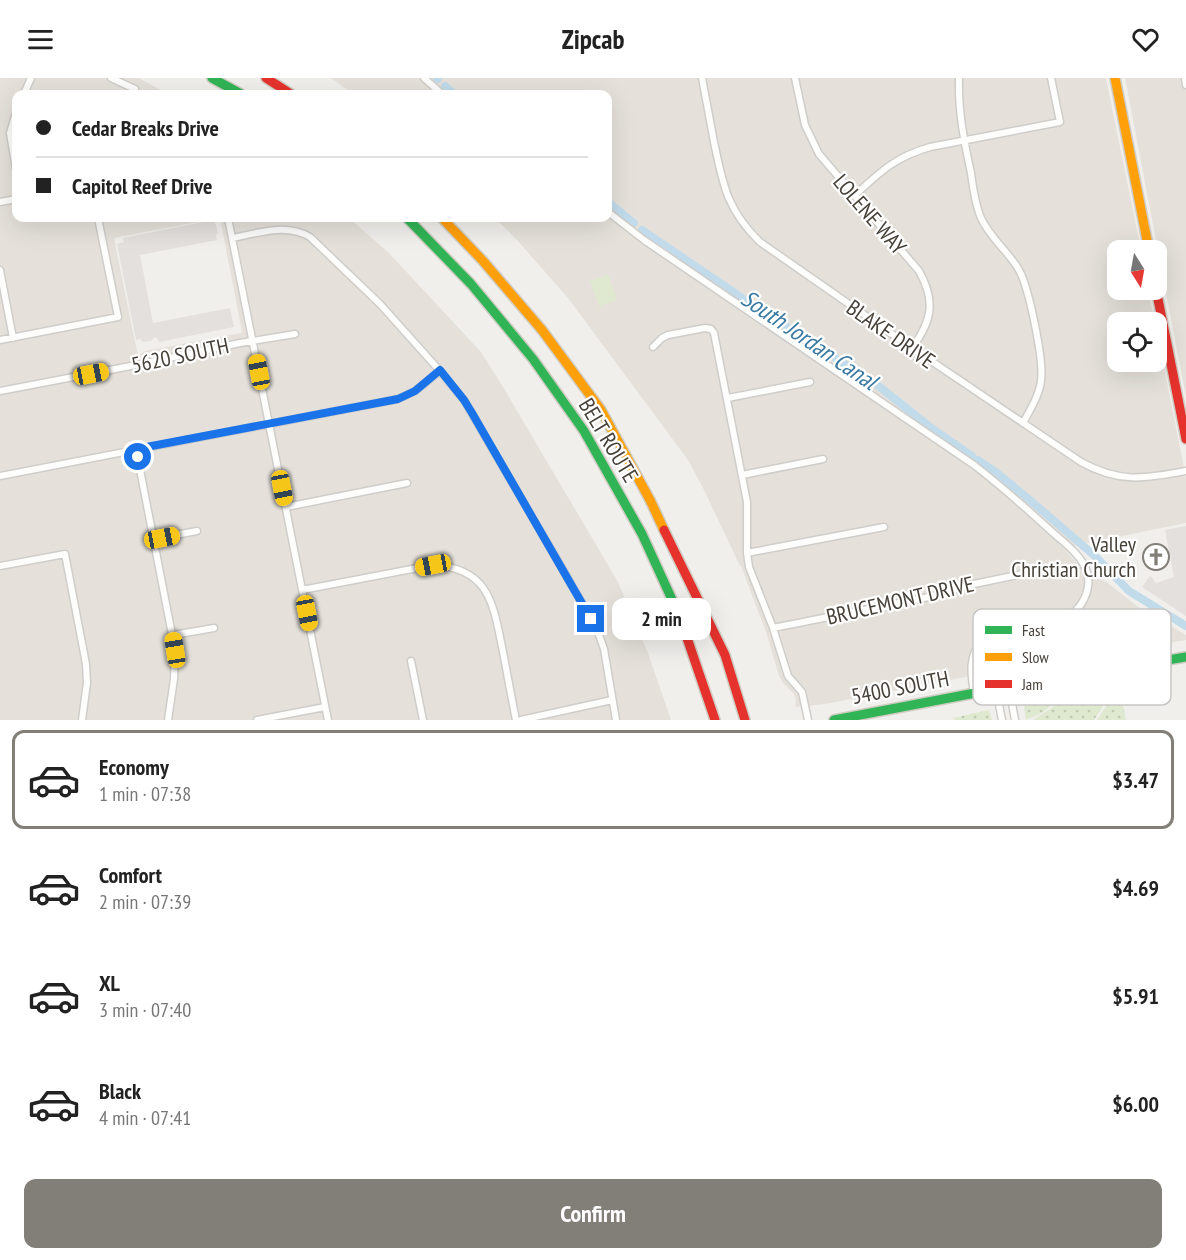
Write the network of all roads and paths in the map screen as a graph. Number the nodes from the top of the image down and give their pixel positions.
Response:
1 (111, 78) edge
2 (212, 78) edge
3 (266, 78) edge
4 (424, 78) edge
5 (702, 78) edge
6 (795, 78) edge
7 (959, 78) edge
8 (1051, 78) edge
9 (1115, 78) edge
10 (1185, 78) edge
11 (1186, 85) edge
12 (131, 90) edge
13 (234, 90) edge
14 (285, 90) edge
15 (438, 90) edge
16 (12, 126) edge
17 (964, 140) junction
18 (12, 145) edge
19 (854, 196) junction
20 (612, 216) edge
21 (99, 222) edge
22 (229, 222) edge
23 (411, 222) edge
24 (446, 222) edge
25 (233, 238) junction
26 (1147, 240) edge
27 (0, 270) edge
28 (1158, 300) edge
29 (296, 334) dead end
30 (14, 338) junction
31 (0, 340) edge
32 (253, 341) junction
33 (653, 347) dead end
34 (912, 348) junction
35 (440, 370) junction
36 (810, 382) dead end
37 (0, 391) edge
38 (728, 398) junction
39 (1184, 414) edge
40 (1023, 423) junction
41 (270, 424) junction
42 (1186, 439) edge
43 (136, 449) junction
44 (823, 459) dead end
45 (1186, 471) edge
46 (742, 475) junction
47 (0, 476) edge
48 (407, 483) dead end
49 (286, 507) junction
50 (884, 527) dead end
51 (197, 531) dead end
52 (154, 539) junction
53 (747, 554) junction
54 (0, 566) edge
55 (1027, 573) dead end
56 (302, 590) junction
57 (1077, 609) edge
58 (214, 628) dead end
59 (773, 628) junction
60 (173, 635) junction
61 (973, 656) edge
62 (1186, 657) edge
63 (1171, 660) edge
64 (411, 661) dead end
65 (973, 688) edge
66 (973, 693) edge
67 (612, 700) junction
68 (999, 705) edge
69 (1012, 705) edge
70 (325, 706) junction
71 (82, 720) edge
72 (168, 720) edge
73 (257, 720) edge
74 (328, 720) edge
75 (423, 720) edge
76 (516, 720) edge
77 (521, 720) edge
78 (616, 720) edge
79 (715, 720) edge
80 (745, 720) edge
81 (808, 720) edge
82 (834, 720) edge
83 (1002, 720) edge
84 (1015, 720) edge

1 - 12 street
2 - 13 main road
3 - 14 main road
4 - 15 street
5 - 34 street, BLAKE DRIVE
6 - 19 street, LOLENE WAY
7 - 17 street
8 - 17 street
9 - 26 main road
10 - 11 street
16 - 18 street
17 - 19 street
17 - 40 street
19 - 34 street, LOLENE WAY
20 - 57 street
21 - 30 street
22 - 25 street
23 - 79 main road, BELT ROUTE
24 - 80 main road, BELT ROUTE
25 - 32 street
25 - 35 street
27 - 30 street
28 - 39 main road
29 - 32 street, 5620 SOUTH
30 - 31 street
32 - 37 street, 5620 SOUTH
32 - 41 street
33 - 38 street
34 - 40 street, BLAKE DRIVE
35 - 41 street
35 - 67 street
36 - 38 street
38 - 46 street
39 - 42 main road
40 - 45 street, BLAKE DRIVE
41 - 43 street
41 - 49 street
43 - 47 street
43 - 52 street
44 - 46 street
46 - 53 street
48 - 49 street
49 - 56 street
50 - 53 street
51 - 52 street
52 - 60 street
53 - 59 street
54 - 71 street
55 - 59 street, BRUCEMONT DRIVE
56 - 70 street
56 - 76 street
58 - 60 street
59 - 81 street
60 - 72 street
61 - 65 street
62 - 63 main road, 5400 SOUTH
64 - 75 street
66 - 82 main road, 5400 SOUTH
67 - 77 street
67 - 78 street
68 - 83 street
69 - 84 street
70 - 73 street
70 - 74 street

